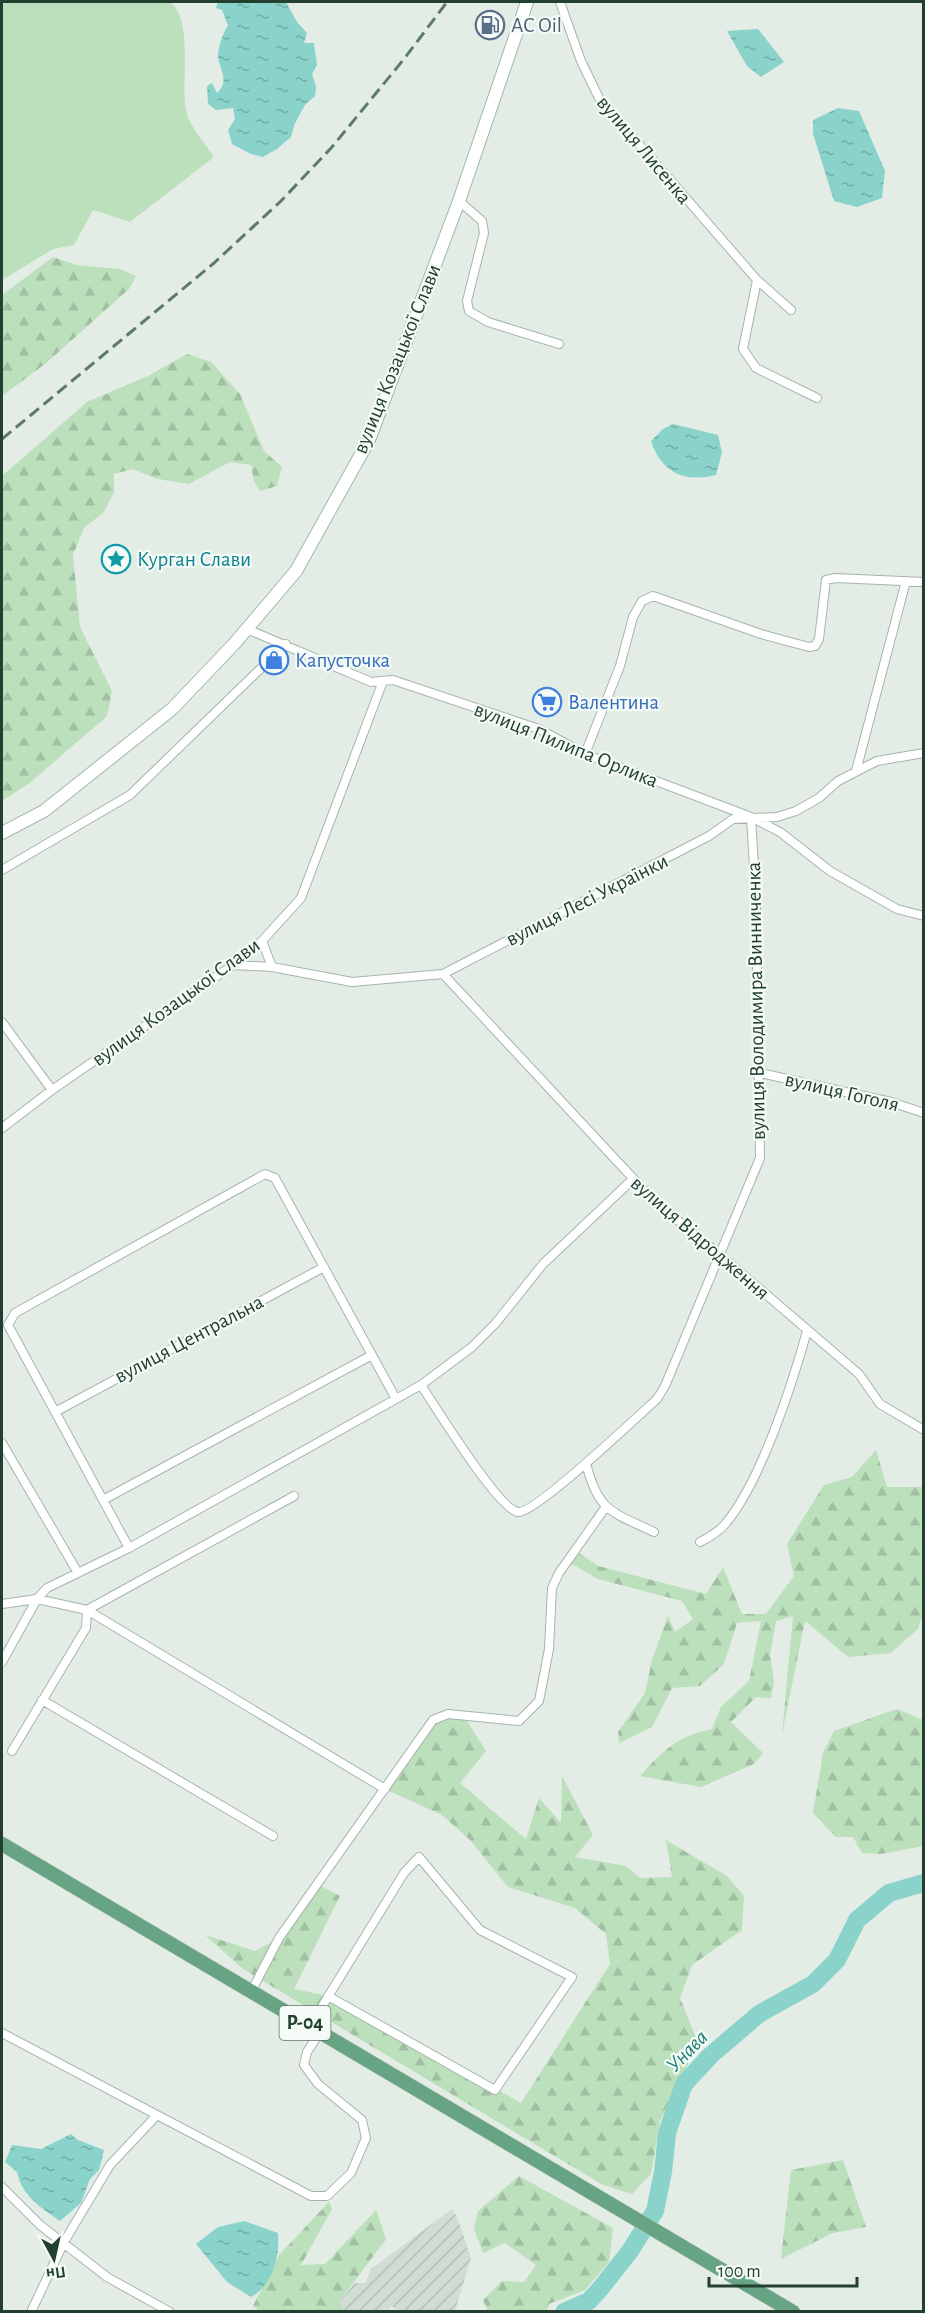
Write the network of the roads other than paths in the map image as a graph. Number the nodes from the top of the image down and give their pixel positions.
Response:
1 (527, 2) edge
2 (560, 2) edge
3 (459, 201) junction
4 (757, 280) junction
5 (791, 310) dead end
6 (559, 344) dead end
7 (817, 398) dead end
8 (906, 581) junction
9 (924, 582) edge
10 (247, 629) junction
11 (286, 644) junction
12 (383, 681) junction
13 (924, 753) edge
14 (585, 754) junction
15 (856, 771) junction
16 (751, 817) junction
17 (2, 833) edge
18 (2, 870) edge
19 (924, 916) edge
20 (262, 941) junction
21 (233, 965) junction
22 (272, 967) junction
23 (443, 974) junction
24 (2, 1022) edge
25 (760, 1073) junction
26 (52, 1090) junction
27 (924, 1113) edge
28 (2, 1128) edge
29 (632, 1180) junction
30 (719, 1254) junction
31 (324, 1267) junction
32 (807, 1331) junction
33 (372, 1355) junction
34 (421, 1385) junction
35 (399, 1397) junction
36 (55, 1412) junction
37 (924, 1430) edge
38 (2, 1443) edge
39 (586, 1463) junction
40 (294, 1497) dead end
41 (103, 1500) junction
42 (605, 1508) junction
43 (654, 1532) dead end
44 (700, 1542) dead end
45 (129, 1548) junction
46 (78, 1573) junction
47 (37, 1599) junction
48 (2, 1604) edge
49 (87, 1610) junction
50 (2, 1662) edge
51 (42, 1701) junction
52 (12, 1752) dead end
53 (385, 1789) junction
54 (273, 1836) dead end
55 (2, 1844) edge
56 (251, 1992) junction
57 (328, 1996) junction
58 (315, 2029) junction
59 (2, 2033) edge
60 (157, 2115) junction
61 (2, 2187) edge
62 (63, 2242) junction
63 (31, 2312) edge
64 (170, 2312) edge
65 (793, 2312) edge

1 - 3 main road, вулиця Козацької Слави
2 - 4 street, вулиця Лисенка
3 - 6 street
3 - 10 main road, вулиця Козацької Слави
4 - 5 street, вулиця Лисенка
4 - 7 street
8 - 9 street
8 - 14 street
8 - 15 street
10 - 11 street, вулиця Пилипа Орлика
10 - 17 main road, вулиця Козацької Слави
11 - 12 street, вулиця Пилипа Орлика
11 - 18 street
12 - 14 street, вулиця Пилипа Орлика
12 - 20 street, вулиця Козацької Слави
13 - 15 street, вулиця Лесі Українки
14 - 16 street, вулиця Пилипа Орлика
15 - 16 street, вулиця Лесі Українки
16 - 19 street, вулиця Пилипа Орлика
16 - 23 street, вулиця Лесі Українки
16 - 25 street, вулиця Володимира Винниченка
20 - 21 street, вулиця Козацької Слави
20 - 22 street
21 - 22 street, вулиця Лесі Українки
21 - 26 street, вулиця Козацької Слави
22 - 23 street, вулиця Лесі Українки
23 - 29 street, вулиця Відродження
24 - 26 street
25 - 27 street, вулиця Гоголя
25 - 30 street, вулиця Володимира Винниченка
26 - 28 street, вулиця Козацької Слави
29 - 30 street, вулиця Відродження
29 - 34 street
30 - 32 street, вулиця Відродження
30 - 39 street, вулиця Володимира Винниченка
31 - 33 street
31 - 36 street, вулиця Центральна
31 - 36 street
32 - 37 street, вулиця Відродження
32 - 44 street
33 - 35 street
33 - 41 street
34 - 35 street
34 - 39 street, вулиця Володимира Винниченка
35 - 45 street
36 - 41 street
38 - 46 street
39 - 42 street
40 - 49 street
41 - 45 street
42 - 43 street
42 - 53 street
45 - 46 street
46 - 47 street
47 - 48 street
47 - 49 street
47 - 50 street
49 - 51 street
49 - 53 street
51 - 52 street
51 - 54 street
53 - 56 street
55 - 56 main road, Р-04
56 - 58 main road, Р-04
57 - 57 street
57 - 58 street
58 - 60 street
58 - 65 main road, Р-04
59 - 60 street
60 - 62 street
61 - 62 street
62 - 63 street
62 - 64 street

